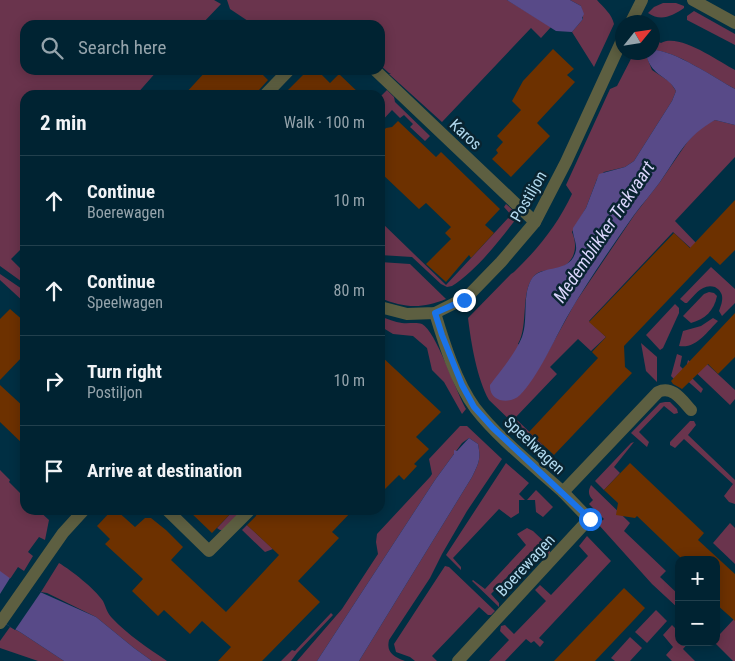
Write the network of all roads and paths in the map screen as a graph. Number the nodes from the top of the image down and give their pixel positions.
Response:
1 (642, 0) edge
2 (693, 0) edge
3 (634, 15) edge
4 (735, 23) edge
5 (615, 55) edge
6 (284, 75) edge
7 (380, 75) edge
8 (270, 90) edge
9 (534, 222) junction
10 (385, 307) edge
11 (435, 313) junction
12 (691, 410) dead end
13 (563, 492) junction
14 (79, 515) edge
15 (171, 515) edge
16 (245, 515) edge
17 (1, 622) edge
18 (458, 661) edge

1 - 3 street
2 - 4 street
5 - 9 street, Postiljon
6 - 8 street
7 - 9 street, Karos
9 - 11 street, Postiljon
10 - 11 street, Postiljon
11 - 13 street, Speelwagen
12 - 13 street, Speelwagen
13 - 18 street, Boerewagen
14 - 17 street
15 - 16 street

